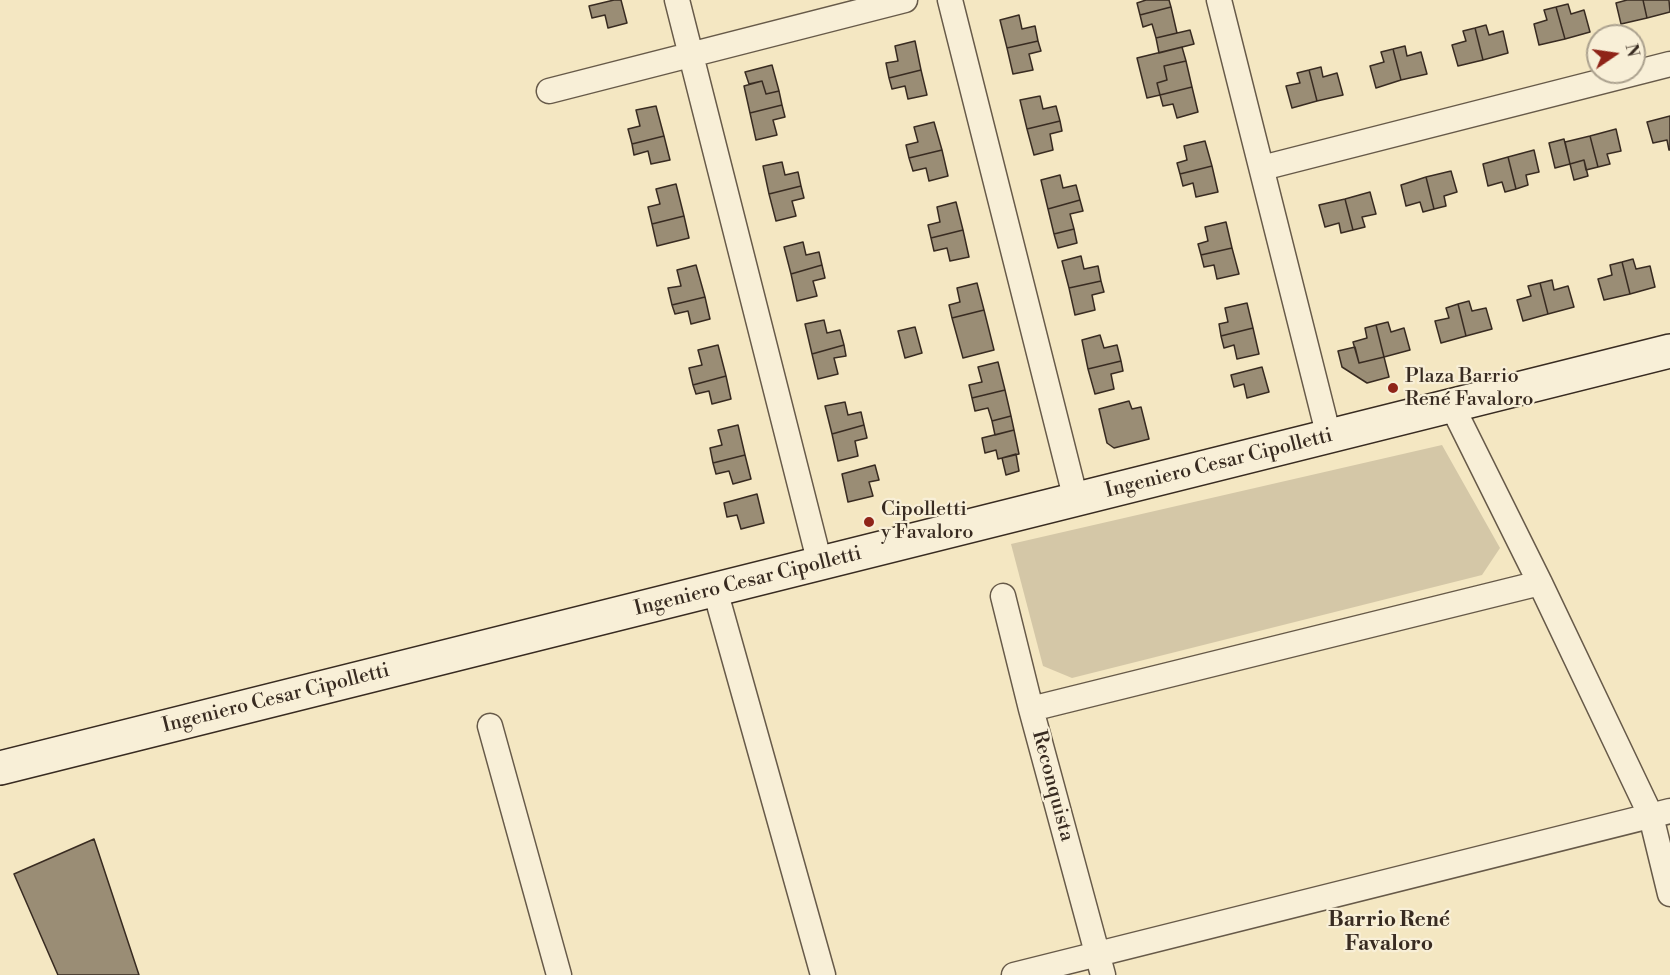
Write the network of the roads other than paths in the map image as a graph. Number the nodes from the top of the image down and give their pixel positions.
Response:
1 (677, 0) edge
2 (905, 0) edge
3 (950, 0) edge
4 (1219, 0) edge
5 (691, 54) junction
6 (1670, 64) edge
7 (549, 91) dead end
8 (1262, 168) junction
9 (1670, 351) edge
10 (1452, 406) junction
11 (1329, 436) junction
12 (1076, 500) junction
13 (820, 564) junction
14 (1540, 583) junction
15 (715, 590) junction
16 (1003, 596) dead end
17 (1031, 709) junction
18 (490, 726) dead end
19 (0, 768) edge
20 (1660, 814) edge
21 (1670, 894) edge
22 (1100, 965) edge
23 (559, 975) edge
24 (823, 975) edge
25 (1014, 975) edge

1 - 5 street
2 - 5 street
3 - 12 street
4 - 8 street
5 - 7 street
5 - 13 street
6 - 8 street
8 - 11 street
9 - 10 street, Ingeniero Cesar Cipolletti
10 - 11 street, Ingeniero Cesar Cipolletti
10 - 14 street
11 - 12 street, Ingeniero Cesar Cipolletti
12 - 13 street, Ingeniero Cesar Cipolletti
13 - 15 street, Ingeniero Cesar Cipolletti
14 - 17 street
14 - 20 street
15 - 19 street, Ingeniero Cesar Cipolletti
15 - 24 street
16 - 17 street, Reconquista
17 - 22 street, Reconquista
18 - 23 street
20 - 21 street
20 - 22 street
22 - 25 street

